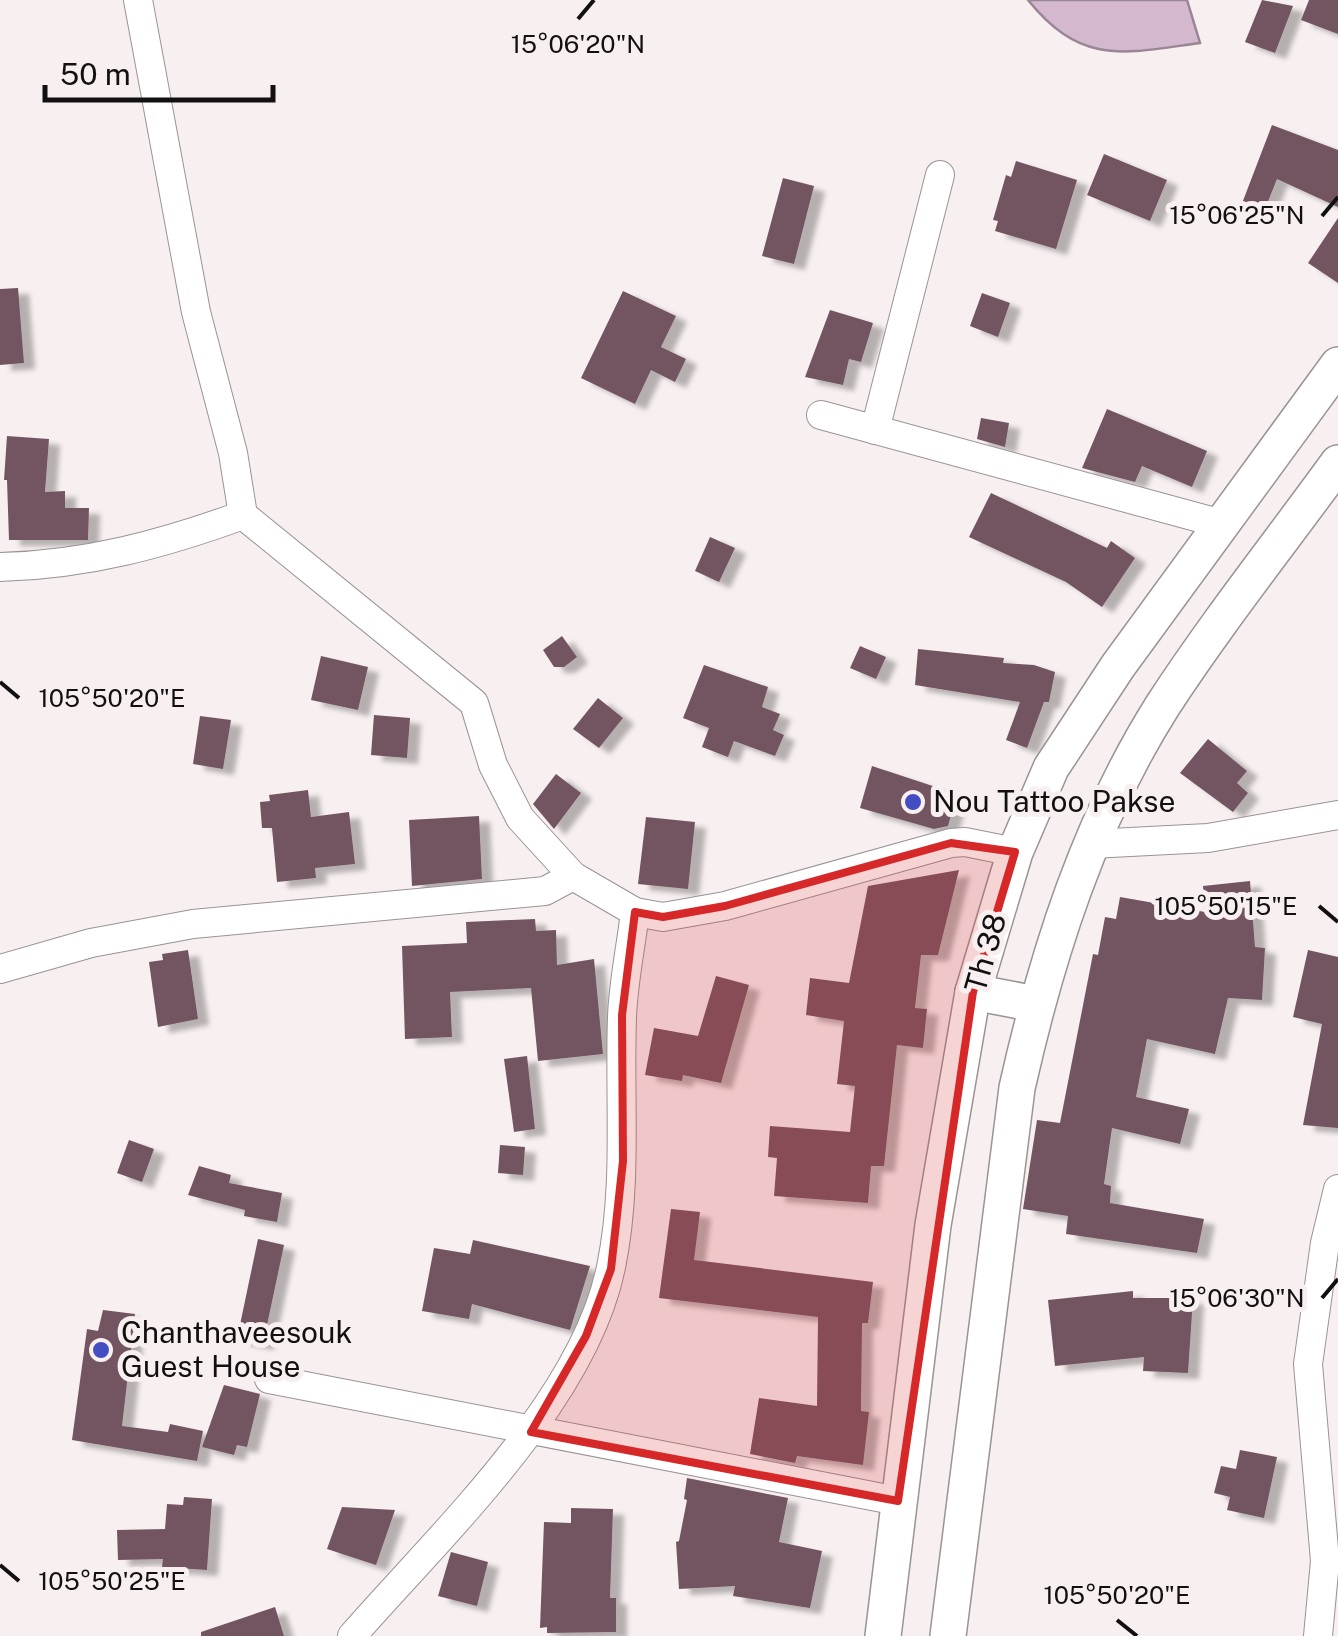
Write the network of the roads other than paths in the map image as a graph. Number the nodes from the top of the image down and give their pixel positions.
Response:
1 (138, 0) edge
2 (940, 175) dead end
3 (1338, 365) edge
4 (821, 416) dead end
5 (875, 430) junction
6 (1338, 464) edge
7 (243, 516) junction
8 (1222, 524) junction
9 (0, 567) edge
10 (1338, 815) edge
11 (1092, 844) junction
12 (1015, 852) junction
13 (573, 876) junction
14 (635, 912) junction
15 (0, 969) edge
16 (973, 992) junction
17 (1036, 1004) junction
18 (1338, 1188) edge
19 (269, 1379) dead end
20 (531, 1432) junction
21 (898, 1501) junction
22 (352, 1636) edge
23 (882, 1636) edge
24 (948, 1636) edge
25 (1318, 1636) edge

1 - 7 street
2 - 5 street
3 - 8 street, Th 38
4 - 5 street
5 - 8 street
6 - 11 street, Th 38
7 - 9 street
7 - 13 street
8 - 12 street, Th 38
10 - 11 street
11 - 17 street, Th 38
12 - 14 street
12 - 16 street, Th 38
13 - 14 street
13 - 15 street
14 - 20 street
16 - 17 street
16 - 21 street, Th 38
17 - 24 street, Th 38
18 - 25 street
19 - 20 street
20 - 21 street
20 - 22 street
21 - 23 street, Th 38

